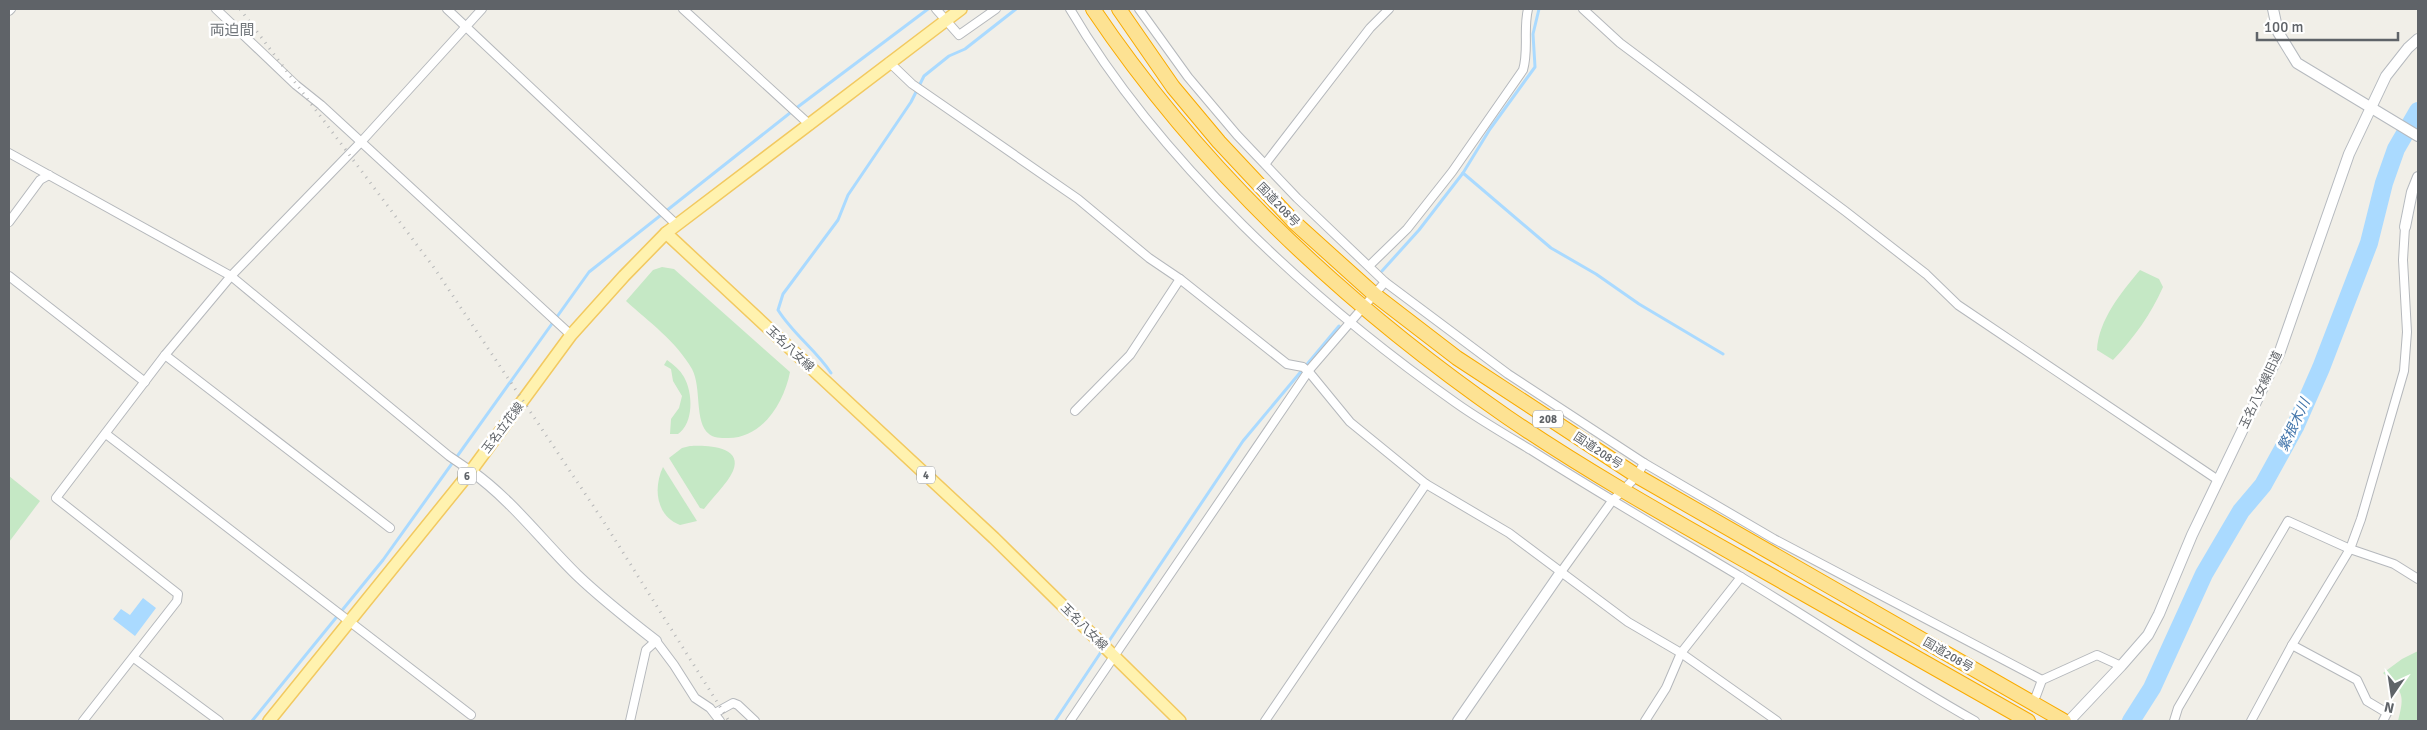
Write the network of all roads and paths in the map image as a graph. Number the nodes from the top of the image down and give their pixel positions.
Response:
1 (216, 9) edge
2 (447, 9) edge
3 (482, 9) edge
4 (683, 9) edge
5 (936, 9) edge
6 (961, 9) edge
7 (996, 9) edge
8 (1070, 9) edge
9 (1093, 9) edge
10 (1119, 9) edge
11 (1138, 9) edge
12 (1389, 9) edge
13 (1528, 9) edge
14 (1583, 9) edge
15 (2273, 9) edge
16 (946, 20) junction
17 (466, 26) junction
18 (2418, 39) edge
19 (889, 62) junction
20 (2370, 108) junction
21 (810, 125) junction
22 (2418, 136) edge
23 (361, 142) junction
24 (9, 153) edge
25 (1266, 163) junction
26 (49, 175) junction
27 (2418, 177) edge
28 (9, 222) edge
29 (677, 225) junction
30 (2405, 228) joint
31 (666, 233) junction
32 (1369, 266) junction
33 (9, 276) edge
34 (231, 276) junction
35 (1180, 279) junction
36 (1385, 282) junction
37 (1375, 295) junction
38 (1364, 309) junction
39 (1352, 321) junction
40 (572, 335) junction
41 (165, 355) junction
42 (1309, 372) junction
43 (145, 382) junction
44 (1075, 411) dead end
45 (106, 434) junction
46 (1644, 463) junction
47 (471, 472) junction
48 (1637, 476) junction
49 (2218, 480) junction
50 (1426, 484) junction
51 (1624, 492) junction
52 (1612, 502) junction
53 (390, 528) dead end
54 (2350, 549) junction
55 (1561, 572) junction
56 (1741, 577) junction
57 (2418, 579) edge
58 (348, 622) junction
59 (656, 642) junction
60 (2292, 645) junction
61 (1681, 653) junction
62 (134, 658) junction
63 (1115, 658) junction
64 (2121, 666) junction
65 (2042, 680) junction
66 (2036, 696) dead end
67 (715, 713) junction
68 (471, 715) dead end
69 (1965, 719) edge
70 (84, 721) edge
71 (219, 721) edge
72 (270, 721) edge
73 (630, 721) edge
74 (720, 721) edge
75 (754, 721) edge
76 (1070, 721) edge
77 (1180, 721) edge
78 (1265, 721) edge
79 (1458, 721) edge
80 (1645, 721) edge
81 (1777, 721) edge
82 (1975, 721) edge
83 (2028, 721) edge
84 (2064, 721) edge
85 (2069, 721) edge
86 (2174, 721) edge
87 (2251, 721) edge
88 (2383, 721) edge

1 - 23 street
2 - 17 street
3 - 17 street
4 - 21 street
5 - 16 street
6 - 16 main road
7 - 16 street
8 - 39 street
9 - 38 highway, 国道208号 / 208
10 - 37 highway, 国道208号 / 208
11 - 25 street
12 - 25 street
13 - 32 street
14 - 49 street
15 - 20 street
16 - 19 main road
17 - 23 street
17 - 29 street
18 - 20 street, 玉名八女線旧道
19 - 21 main road
19 - 35 street
20 - 22 street
20 - 49 street, 玉名八女線旧道
21 - 29 main road
23 - 34 street
23 - 40 street
24 - 26 street
25 - 32 street
26 - 28 street
26 - 34 street
27 - 30 street
29 - 31 main road
30 - 54 street
31 - 40 main road, 玉名立花線 / 6
31 - 63 main road, 玉名八女線 / 4
32 - 36 street
33 - 43 street
34 - 41 street
34 - 47 street
35 - 42 street
35 - 44 street
36 - 37 street
36 - 46 street
37 - 38 street
37 - 48 highway, 国道208号 / 208
38 - 39 street
38 - 51 highway, 国道208号 / 208
39 - 42 street
39 - 52 street
40 - 47 main road, 玉名立花線 / 6
41 - 43 street
41 - 53 street
42 - 50 street
42 - 63 street
43 - 45 street
45 - 58 street
45 - 62 street
46 - 48 street
46 - 65 street
47 - 58 main road, 玉名立花線 / 6
47 - 59 street
48 - 51 street
48 - 84 highway, 国道208号 / 208
49 - 64 street, 玉名八女線旧道
50 - 55 street
50 - 78 street
51 - 52 street
51 - 83 highway, 国道208号 / 208
52 - 55 street
52 - 56 street
54 - 57 street
54 - 60 street
54 - 86 street
55 - 61 street
55 - 79 street
56 - 61 street
56 - 69 street
58 - 68 street
58 - 72 main road, 玉名立花線 / 6
59 - 67 street
59 - 73 street
60 - 87 street
60 - 88 street
61 - 80 street
61 - 81 street
62 - 70 street
62 - 71 street
63 - 76 street
63 - 77 main road, 玉名八女線 / 4
64 - 65 street
64 - 85 street, 玉名八女線旧道
65 - 66 street
67 - 74 street
67 - 75 street
69 - 82 street

